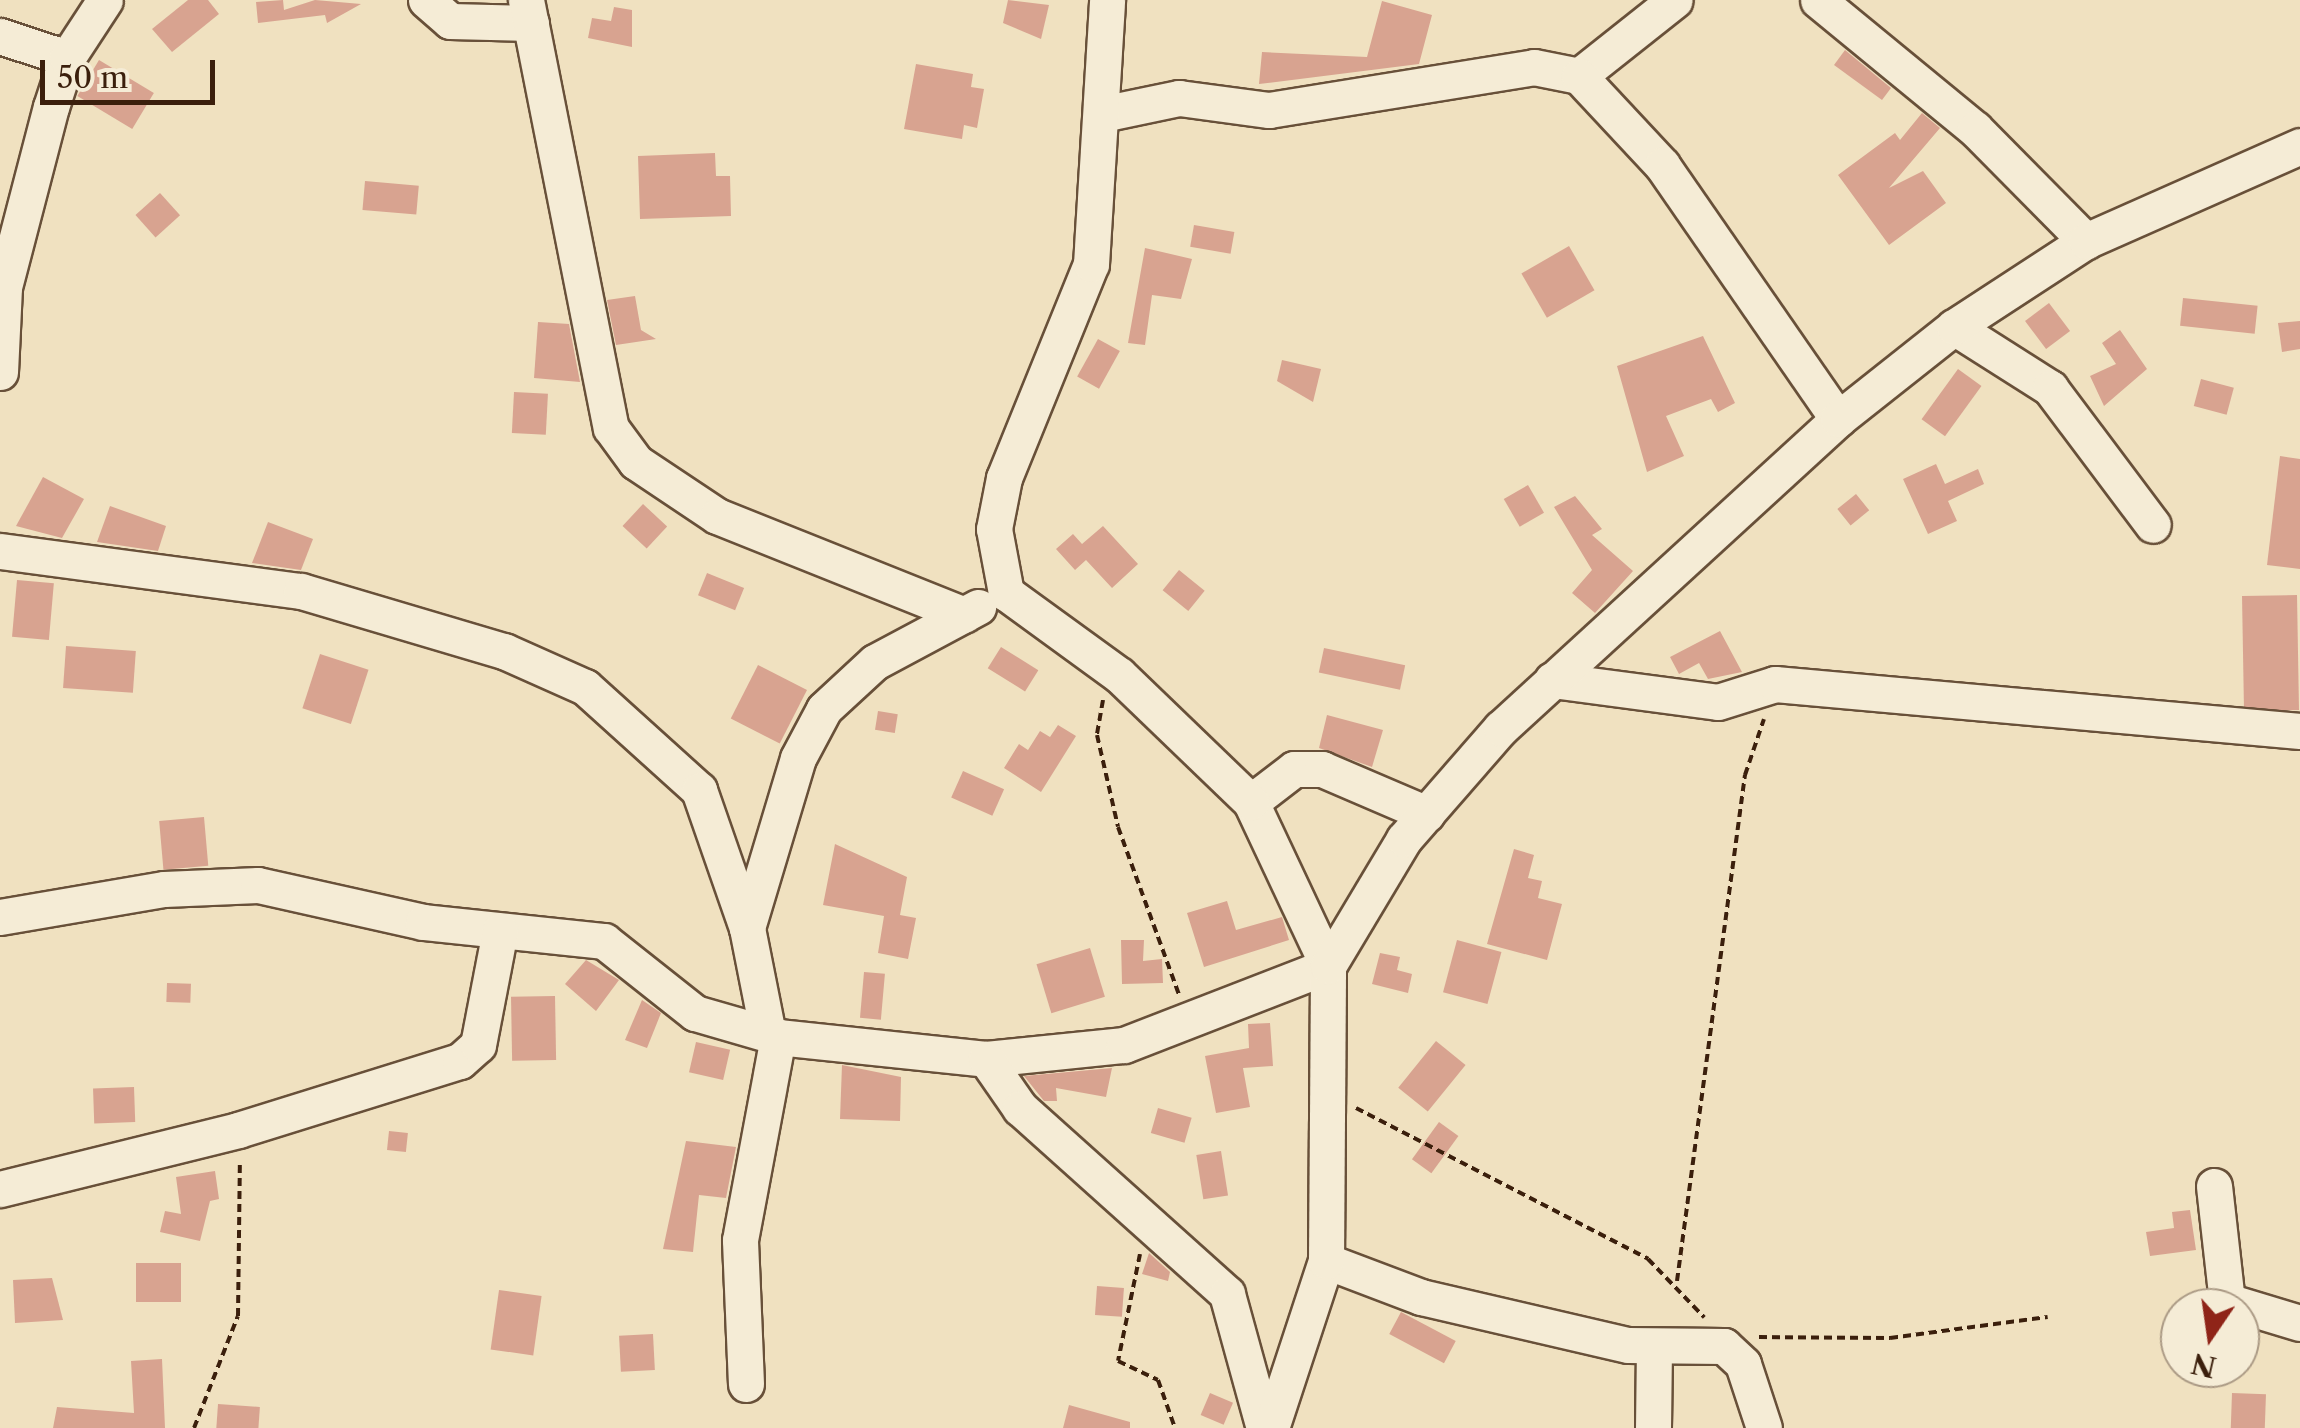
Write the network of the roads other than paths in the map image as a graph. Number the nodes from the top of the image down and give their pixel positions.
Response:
1 (105, 0) edge
2 (426, 0) edge
3 (1107, 0) edge
4 (1675, 0) edge
5 (1818, 0) edge
6 (528, 12) edge
7 (0, 36) edge
8 (67, 58) junction
9 (1579, 76) junction
10 (1102, 114) junction
11 (2300, 146) edge
12 (2086, 240) junction
13 (1954, 327) junction
14 (0, 372) edge
15 (1838, 419) junction
16 (2153, 525) dead end
17 (0, 550) edge
18 (1006, 592) junction
19 (964, 615) junction
20 (1552, 680) junction
21 (2300, 731) edge
22 (1251, 802) junction
23 (1427, 814) junction
24 (0, 918) edge
25 (746, 928) junction
26 (500, 931) junction
27 (1328, 966) junction
28 (773, 1036) junction
29 (986, 1059) junction
30 (2214, 1186) dead end
31 (0, 1189) edge
32 (1326, 1261) junction
33 (2300, 1322) edge
34 (1654, 1346) junction
35 (746, 1384) dead end
36 (1264, 1428) edge
37 (1272, 1428) edge
38 (1653, 1428) edge
39 (1764, 1428) edge

1 - 8 street
2 - 6 street
3 - 10 street
4 - 9 street
5 - 12 street
6 - 19 street
7 - 8 street
8 - 14 street
9 - 10 street
9 - 15 street
10 - 18 street
11 - 12 street
12 - 13 street
13 - 15 street
13 - 16 street
15 - 20 street
17 - 25 street
18 - 19 street
18 - 22 street
19 - 25 street
20 - 21 street
20 - 23 street
22 - 23 street
22 - 27 street
23 - 27 street
24 - 26 street
25 - 28 street
26 - 28 street
26 - 31 street
27 - 29 street
27 - 32 street
28 - 29 street
28 - 35 street
29 - 36 street
30 - 33 street
32 - 34 street
32 - 37 street
34 - 38 street
34 - 39 street

